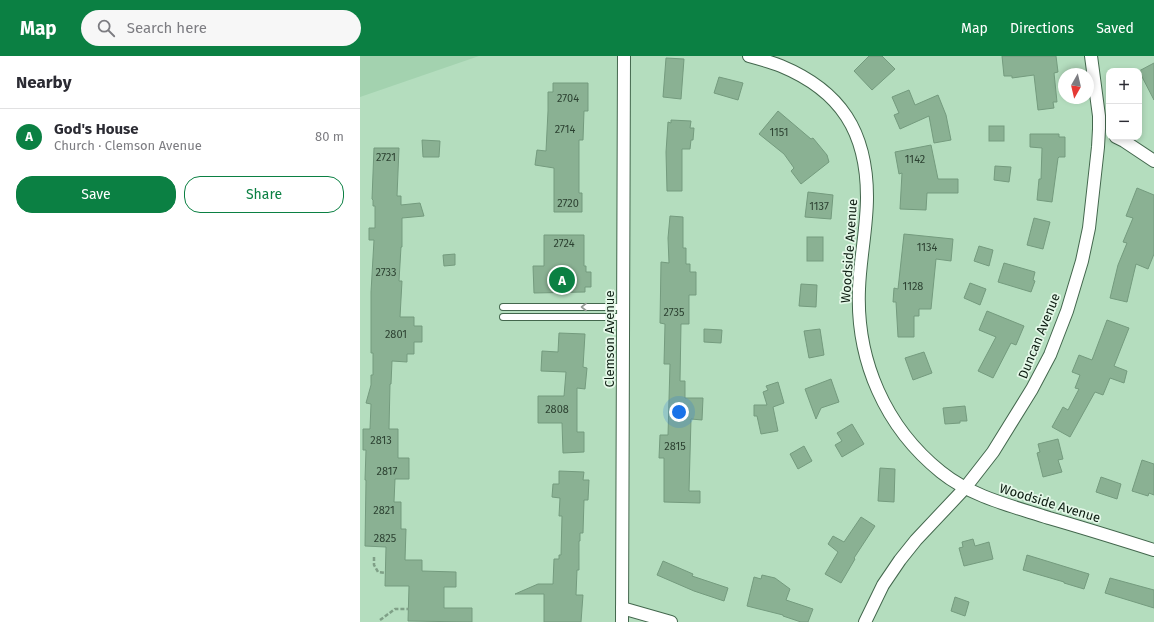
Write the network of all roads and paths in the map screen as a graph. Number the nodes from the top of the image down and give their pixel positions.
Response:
1 (624, 56) edge
2 (749, 56) edge
3 (1091, 56) edge
4 (1104, 132) edge
5 (1122, 140) edge
6 (1154, 161) edge
7 (503, 307) dead end
8 (623, 312) junction
9 (503, 317) dead end
10 (965, 488) junction
11 (1154, 550) edge
12 (374, 557) dead end
13 (385, 573) dead end
14 (622, 608) junction
15 (408, 609) dead end
16 (380, 620) dead end
17 (622, 622) edge
18 (671, 622) edge
19 (865, 622) edge

1 - 8 street, Clemson Avenue
2 - 10 street, Woodside Avenue
3 - 4 street, Duncan Avenue
4 - 10 street, Duncan Avenue
5 - 6 street
8 -> 7 lane
8 - 9 lane
8 - 14 street, Clemson Avenue
10 - 11 street, Woodside Avenue
10 - 19 street, Duncan Avenue
12 - 13 path
14 - 17 street, Clemson Avenue
14 - 18 street
15 - 16 path

